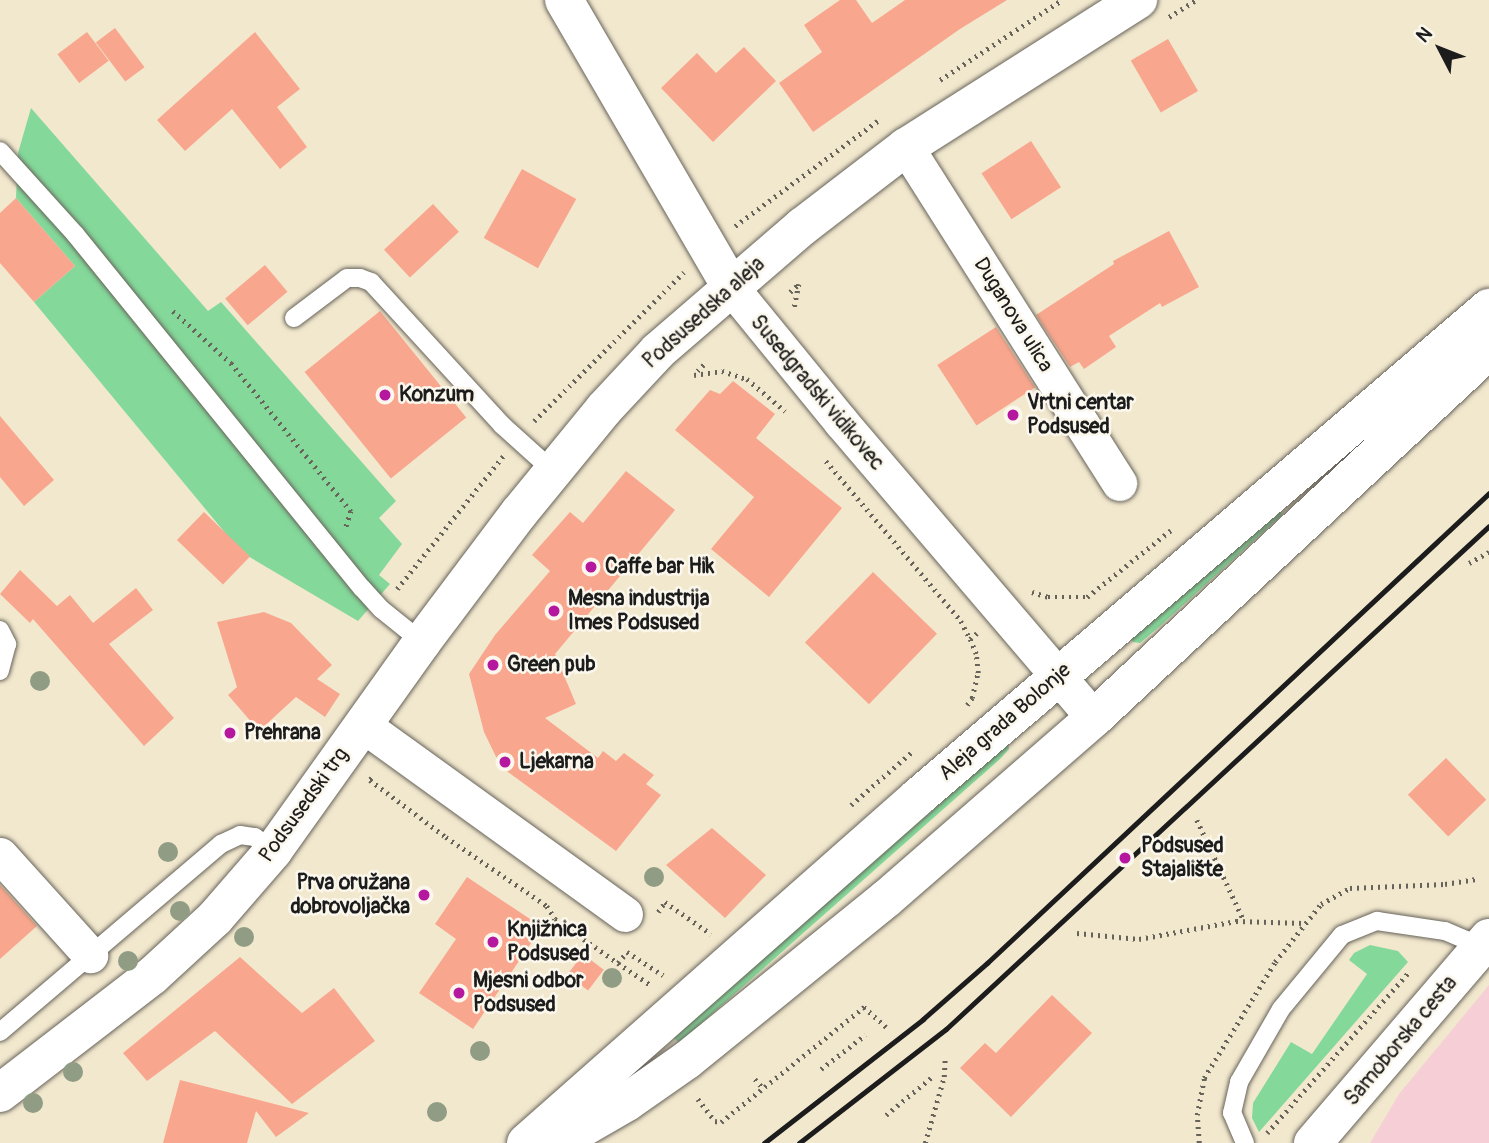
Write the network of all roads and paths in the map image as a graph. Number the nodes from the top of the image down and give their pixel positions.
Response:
1 (564, 0) edge
2 (1138, 0) edge
3 (906, 147) junction
4 (0, 151) edge
5 (686, 270) dead end
6 (731, 287) junction
7 (1489, 307) edge
8 (293, 318) dead end
9 (146, 321) junction
10 (1489, 350) edge
11 (704, 365) dead end
12 (792, 420) dead end
13 (533, 422) dead end
14 (817, 450) dead end
15 (507, 451) dead end
16 (553, 471) junction
17 (1119, 482) dead end
18 (1489, 552) edge
19 (337, 555) junction
20 (1469, 563) dead end
21 (381, 609) junction
22 (0, 630) edge
23 (970, 639) dead end
24 (422, 642) junction
25 (0, 671) edge
26 (1057, 676) junction
27 (1094, 718) junction
28 (363, 725) junction
29 (378, 770) dead end
30 (1198, 820) dead end
31 (272, 851) junction
32 (0, 855) edge
33 (1478, 879) dead end
34 (1445, 884) dead end
35 (625, 914) dead end
36 (1244, 921) junction
37 (1305, 923) dead end
38 (1077, 933) dead end
39 (1485, 942) edge
40 (90, 955) junction
41 (618, 963) junction
42 (1409, 972) dead end
43 (667, 977) dead end
44 (656, 988) dead end
45 (886, 1027) dead end
46 (0, 1032) edge
47 (865, 1035) dead end
48 (1217, 1056) dead end
49 (945, 1058) dead end
50 (821, 1069) dead end
51 (932, 1077) dead end
52 (755, 1079) dead end
53 (764, 1088) junction
54 (0, 1093) edge
55 (698, 1099) dead end
56 (886, 1115) dead end
57 (1266, 1133) dead end
58 (526, 1143) edge
59 (556, 1143) edge
60 (925, 1143) edge
61 (1199, 1143) edge
62 (1245, 1143) edge
63 (1312, 1143) edge

1 - 6 main road, Susedgradski vidikovec
2 - 3 main road, Podsusedska aleja
3 - 6 main road, Podsusedska aleja
3 - 17 street, Duganova ulica
4 - 9 lane
5 - 13 path
6 - 16 main road, Podsusedska aleja
6 - 26 street, Susedgradski vidikovec
7 - 26 main road, Aleja grada Bolonje
8 - 16 lane
9 - 19 lane
9 - 19 path
10 - 27 main road
11 - 12 path
14 - 23 path
15 - 21 path
16 - 24 main road, Podsusedska aleja
18 - 20 path
19 - 21 lane
21 - 24 lane
22 - 25 lane
24 - 28 main road, Podsusedska aleja
26 - 27 street, Susedgradski vidikovec
26 - 58 main road, Aleja grada Bolonje
27 - 59 main road
28 - 31 main road, Podsusedski trg
28 - 35 street, Podsusedski trg
29 - 41 path
30 - 36 path
31 - 40 lane
31 - 54 main road, Podsusedski trg
32 - 40 street
33 - 34 path
36 - 37 path
36 - 38 path
39 - 62 lane
39 - 63 main road, Samoborska cesta
40 - 46 lane
41 - 43 path
41 - 44 path
42 - 57 path
45 - 53 path
47 - 50 path
48 - 61 path
49 - 60 path
51 - 56 path
52 - 53 path
53 - 55 path

